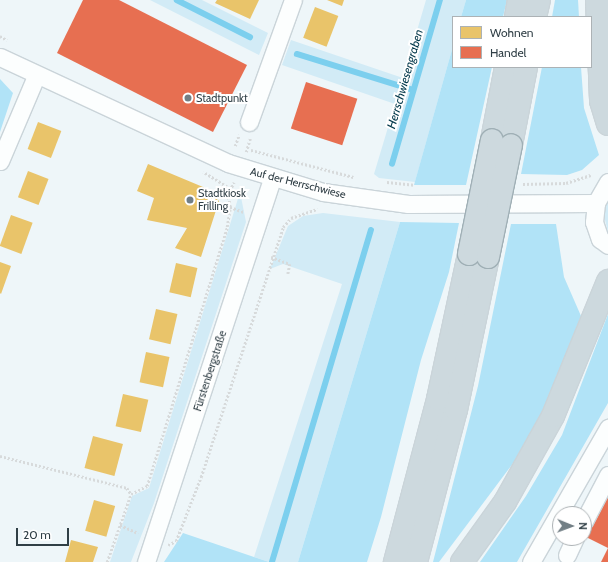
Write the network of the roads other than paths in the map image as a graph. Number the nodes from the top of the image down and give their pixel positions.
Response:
1 (293, 0) edge
2 (519, 0) edge
3 (539, 0) edge
4 (597, 0) edge
5 (516, 16) edge
6 (535, 16) edge
7 (0, 57) edge
8 (506, 68) edge
9 (526, 68) edge
10 (36, 76) junction
11 (249, 122) dead end
12 (608, 124) edge
13 (501, 143) junction
14 (0, 161) edge
15 (601, 178) edge
16 (272, 179) junction
17 (596, 203) junction
18 (608, 245) edge
19 (478, 255) junction
20 (608, 281) edge
21 (608, 428) edge
22 (608, 475) edge
23 (592, 506) edge
24 (571, 546) edge
25 (567, 555) dead end
26 (146, 562) edge
27 (395, 562) edge
28 (416, 562) edge
29 (462, 562) edge
30 (531, 562) edge

1 - 11 street
2 - 5 highway
3 - 6 highway
4 - 12 highway
7 - 10 street, Auf der Herrschwiese
8 - 13 highway
9 - 13 highway
10 - 14 street
10 - 16 street, Auf der Herrschwiese
13 - 19 highway, bridge
15 - 17 street
16 - 17 street, Auf der Herrschwiese
16 - 26 street, Fürstenbergstraße
17 - 18 street
19 - 27 highway
19 - 28 highway
20 - 29 highway
21 - 30 street
22 - 23 street
24 - 25 street

